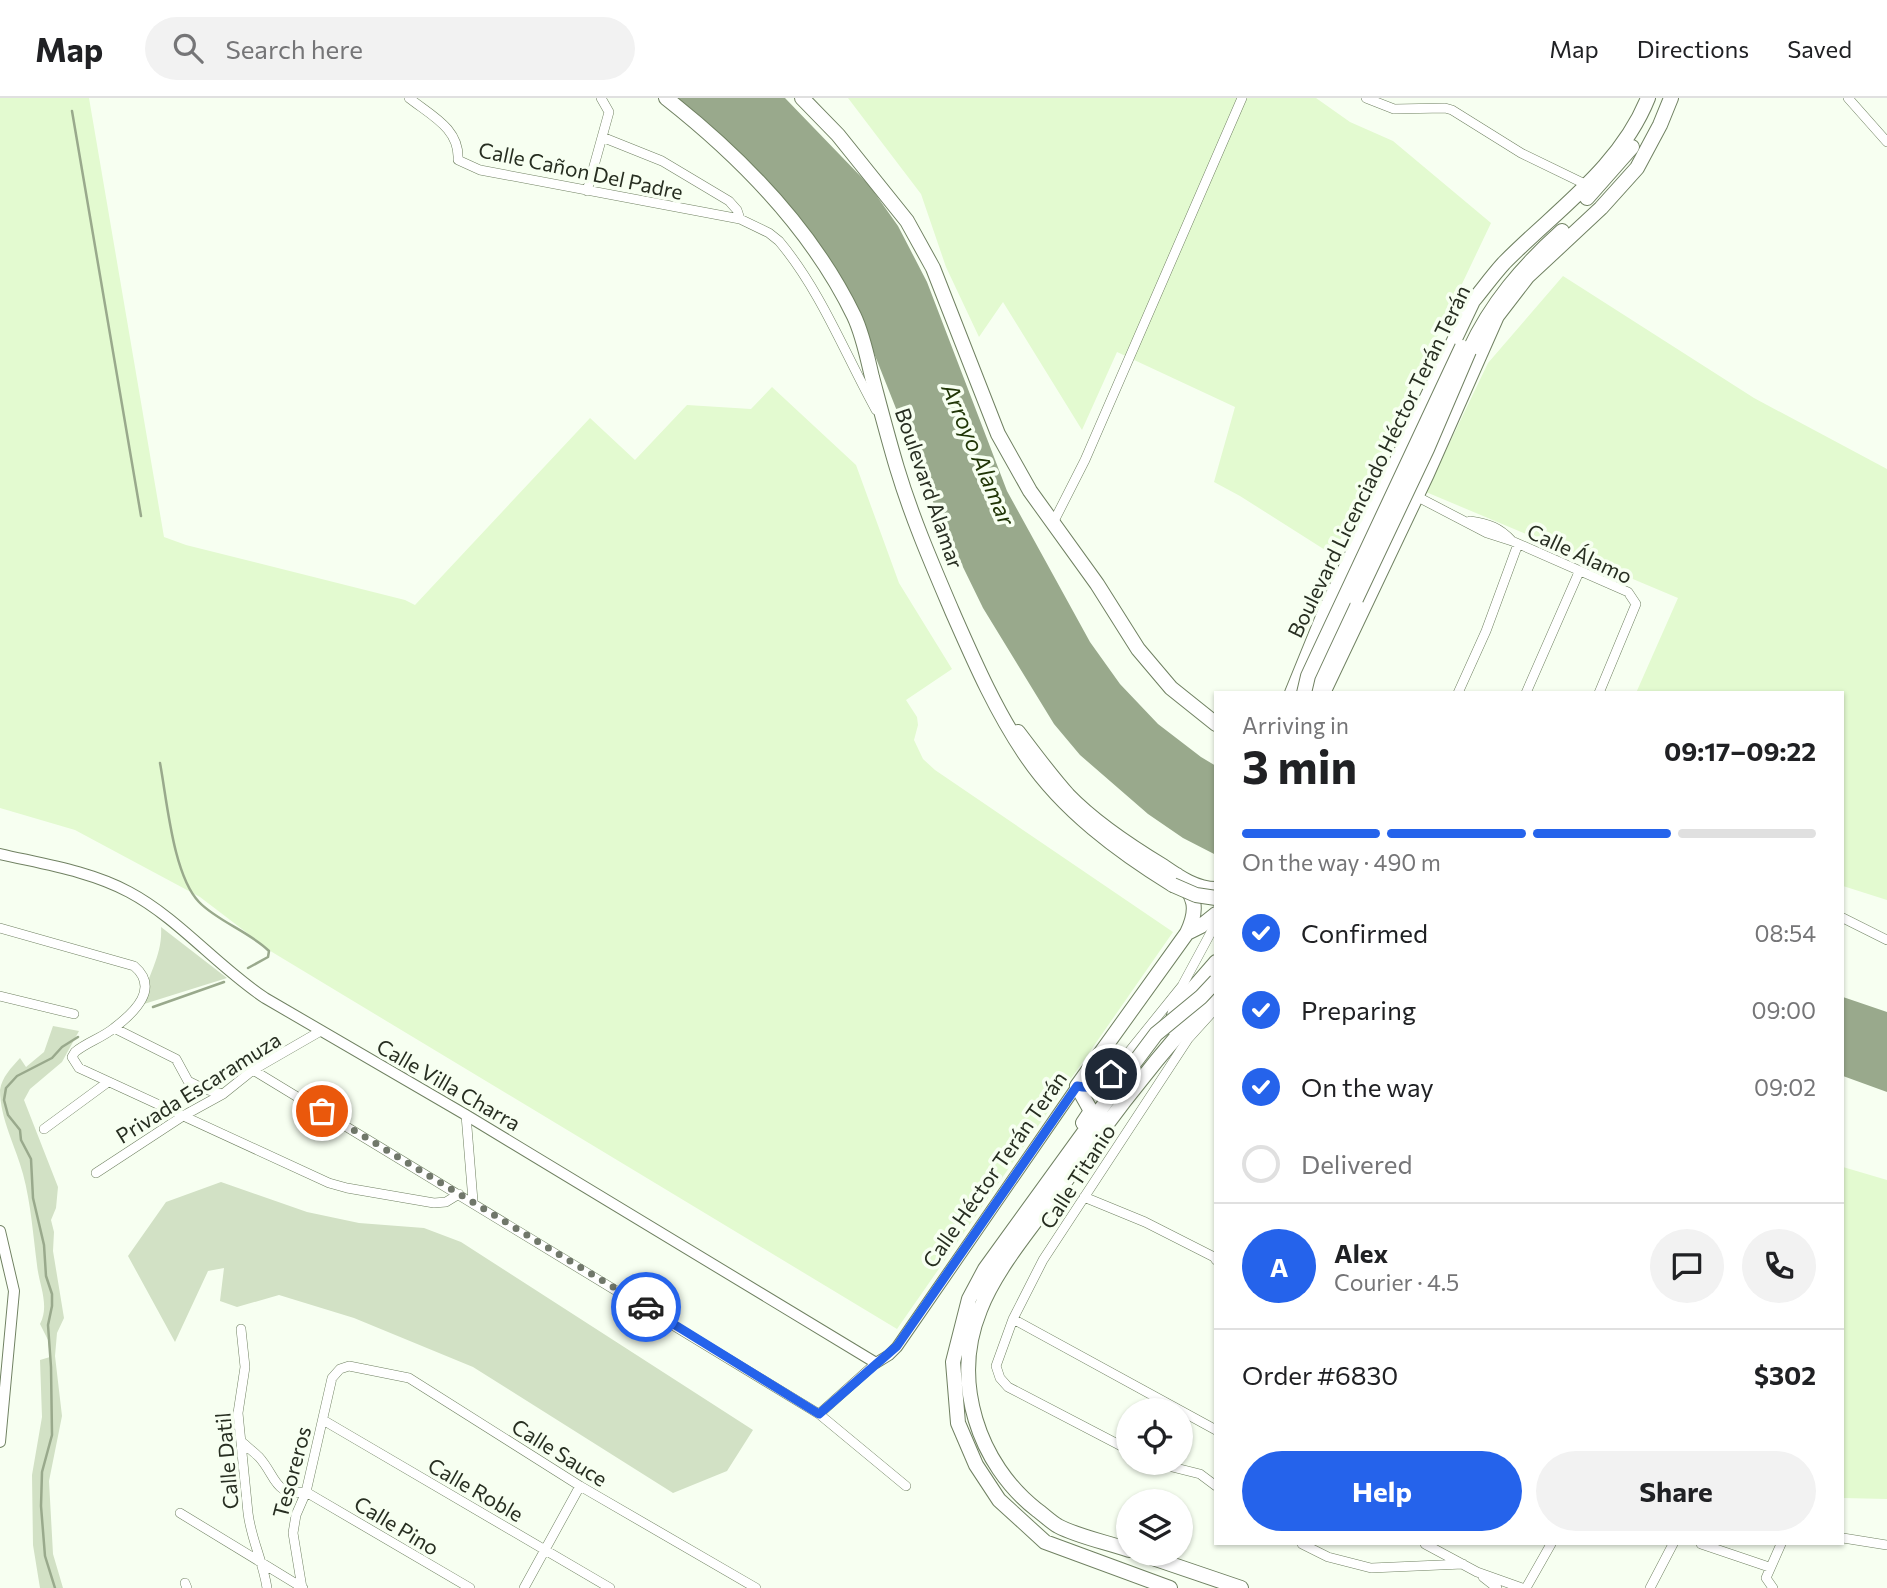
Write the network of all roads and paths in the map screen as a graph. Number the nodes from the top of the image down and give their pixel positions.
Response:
1 (409, 98) edge
2 (601, 98) edge
3 (666, 98) edge
4 (802, 98) edge
5 (1242, 98) edge
6 (1366, 98) edge
7 (1648, 98) edge
8 (1657, 98) edge
9 (1664, 98) edge
10 (1671, 98) edge
11 (1848, 98) edge
12 (602, 136) junction
13 (1887, 142) edge
14 (1587, 185) junction
15 (587, 191) junction
16 (740, 219) junction
17 (1466, 349) junction
18 (885, 427) junction
19 (1387, 483) junction
20 (1417, 497) junction
21 (1054, 523) junction
22 (1515, 542) junction
23 (1580, 572) junction
24 (1293, 691) edge
25 (1304, 691) edge
26 (1314, 691) edge
27 (1325, 691) edge
28 (1459, 691) edge
29 (1527, 691) edge
30 (1600, 691) edge
31 (1214, 722) edge
32 (0, 854) edge
33 (1175, 880) junction
34 (1214, 889) edge
35 (1214, 898) edge
36 (1844, 918) edge
37 (1214, 919) edge
38 (1214, 920) edge
39 (0, 928) edge
40 (1187, 933) junction
41 (1887, 940) edge
42 (1214, 964) edge
43 (1214, 983) edge
44 (0, 996) edge
45 (1214, 999) edge
46 (1214, 1010) edge
47 (74, 1014) dead end
48 (1173, 1019) junction
49 (114, 1028) junction
50 (319, 1032) junction
51 (1165, 1052) junction
52 (253, 1070) junction
53 (108, 1082) junction
54 (1077, 1086) junction
55 (223, 1094) junction
56 (466, 1115) junction
57 (183, 1116) junction
58 (44, 1129) dead end
59 (96, 1173) dead end
60 (1055, 1173) junction
61 (459, 1195) junction
62 (1084, 1197) junction
63 (472, 1201) junction
64 (0, 1231) edge
65 (1214, 1257) edge
66 (1013, 1319) junction
67 (241, 1329) dead end
68 (876, 1363) junction
69 (340, 1368) joint
70 (819, 1414) junction
71 (323, 1420) junction
72 (1214, 1429) edge
73 (241, 1441) junction
74 (0, 1442) edge
75 (1116, 1443) edge
76 (1193, 1472) edge
77 (1214, 1484) edge
78 (580, 1486) junction
79 (906, 1486) dead end
80 (306, 1492) junction
81 (180, 1513) dead end
82 (1844, 1538) edge
83 (1304, 1545) edge
84 (1427, 1545) edge
85 (1550, 1545) edge
86 (1672, 1545) edge
87 (1704, 1545) edge
88 (1780, 1545) edge
89 (1887, 1545) edge
90 (1116, 1546) edge
91 (545, 1549) junction
92 (1463, 1564) junction
93 (264, 1565) junction
94 (1176, 1566) edge
95 (1769, 1567) junction
96 (1477, 1572) junction
97 (267, 1588) edge
98 (302, 1588) edge
99 (470, 1588) edge
100 (524, 1588) edge
101 (610, 1588) edge
102 (755, 1588) edge
103 (1170, 1588) edge
104 (1241, 1588) edge
105 (1497, 1588) edge
106 (1524, 1588) edge
107 (1650, 1588) edge
108 (1773, 1588) edge

1 - 15 street, Calle Cañon Del Padre
2 - 12 street
3 - 18 main road, Boulevard Alamar
4 - 21 main road
5 - 21 street
6 - 14 street
7 - 14 main road, Boulevard Licenciado Héctor Terán Terán
8 - 17 main road, Boulevard Licenciado Héctor Terán Terán
9 - 17 main road, Boulevard Licenciado Héctor Terán Terán
10 - 20 main road, Boulevard Licenciado Héctor Terán Terán
11 - 13 street
12 - 15 street
12 - 16 street, Calle Cañon Del Padre
14 - 19 main road, Boulevard Licenciado Héctor Terán Terán
15 - 16 street, Calle Cañon Del Padre
16 - 18 street, Calle Cañon Del Padre
17 - 25 main road, Boulevard Licenciado Héctor Terán Terán, bridge
17 - 26 main road, Boulevard Licenciado Héctor Terán Terán, bridge
18 - 33 main road, Boulevard Alamar
19 - 20 street, Calle Álamo
19 - 24 main road, Boulevard Licenciado Héctor Terán Terán
20 - 22 street, Calle Álamo
20 - 27 main road, Boulevard Licenciado Héctor Terán Terán
21 - 31 main road
22 - 23 street, Calle Álamo
22 - 28 street
23 - 29 street
23 - 30 street, Calle Álamo
32 - 50 street, Calle Villa Charra
33 - 34 main road
33 - 35 main road, bridge
33 - 40 main road, Calle Héctor Terán Terán
36 - 41 street
37 - 40 main road, Calle Héctor Terán Terán
38 - 54 street
39 - 49 street
40 - 54 main road, Calle Héctor Terán Terán
42 - 48 main road
43 - 48 main road, bridge
44 - 47 street
45 - 51 main road
46 - 62 street, Calle Titanio
48 - 51 main road
48 - 60 main road, bridge
49 - 53 street
49 - 55 street
50 - 52 street, Privada Escaramuza
50 - 56 street, Calle Villa Charra
51 - 90 main road
52 - 55 street, Privada Escaramuza
52 - 61 street
53 - 57 street
53 - 58 street
54 - 60 main road
54 - 68 street, Calle Héctor Terán Terán
55 - 57 street, Privada Escaramuza
56 - 63 street
56 - 68 street, Calle Villa Charra
57 - 59 street, Privada Escaramuza
57 - 61 street
60 - 103 main road
61 - 63 street
62 - 65 street
62 - 66 street, Calle Titanio
63 - 70 street
64 - 74 street
66 - 72 street
66 - 75 street, Calle Titanio
67 - 73 street, Calle Datil
68 - 70 street, Calle Héctor Terán Terán
69 - 71 street, Tesoreros
69 - 78 street, Calle Sauce
70 - 79 street
71 - 80 street, Tesoreros
71 - 91 street, Calle Roble
73 - 80 street, Calle Pino
73 - 93 street, Calle Datil
76 - 77 street
78 - 91 street
78 - 102 street, Calle Sauce
80 - 98 street, Tesoreros
80 - 99 street, Calle Pino
81 - 93 street
82 - 89 street
83 - 92 street
84 - 92 street
85 - 106 street
86 - 107 street
87 - 95 street
88 - 95 street
91 - 100 street
91 - 101 street, Calle Roble
92 - 96 street
93 - 97 street, Calle Datil
93 - 98 street
94 - 104 main road
95 - 108 street
96 - 105 street
96 - 106 street

